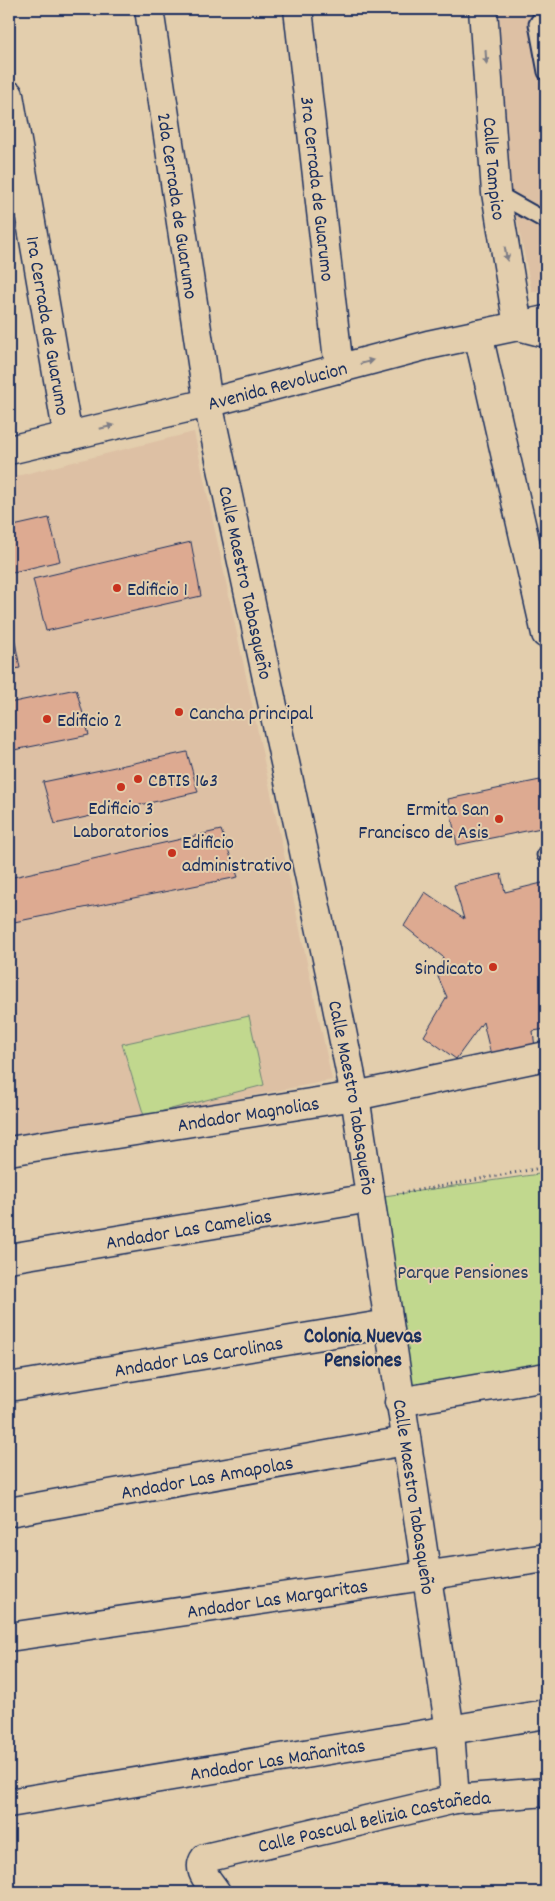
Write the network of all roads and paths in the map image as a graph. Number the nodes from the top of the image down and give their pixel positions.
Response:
1 (149, 9) edge
2 (298, 9) edge
3 (483, 9) edge
4 (546, 10) edge
5 (546, 72) edge
6 (9, 95) edge
7 (496, 193) junction
8 (546, 221) edge
9 (546, 320) edge
10 (518, 326) junction
11 (478, 334) junction
12 (546, 334) edge
13 (338, 370) junction
14 (208, 403) junction
15 (68, 437) junction
16 (9, 450) edge
17 (546, 634) edge
18 (546, 1056) edge
19 (354, 1096) junction
20 (9, 1150) edge
21 (546, 1166) edge
22 (370, 1198) junction
23 (9, 1258) edge
24 (388, 1324) junction
25 (546, 1377) edge
26 (9, 1387) edge
27 (399, 1402) junction
28 (405, 1441) junction
29 (9, 1512) edge
30 (546, 1558) edge
31 (425, 1576) junction
32 (9, 1637) edge
33 (546, 1714) edge
34 (450, 1730) junction
35 (546, 1792) edge
36 (455, 1799) junction
37 (9, 1803) edge
38 (216, 1892) edge

1 - 14 street, 2da Cerrada de Guarumo
2 - 13 street, 3ra Cerrada de Guarumo
3 -> 7 street, Calle Tampico
4 - 5 lane
6 - 15 street, 1ra Cerrada de Guarumo
7 - 8 lane
7 -> 10 street, Calle Tampico
9 - 10 street, Avenida Revolucion
10 - 11 street, Avenida Revolucion
10 - 12 street
13 -> 11 street, Avenida Revolucion
11 - 17 street
13 - 14 street, Avenida Revolucion
15 -> 14 street, Avenida Revolucion
14 - 19 street, Calle Maestro Tabasqueño
15 - 16 street, Avenida Revolucion
18 - 19 street, Andador Magnolias
19 - 20 street, Andador Magnolias
19 - 22 street, Calle Maestro Tabasqueño
21 - 22 path
22 - 23 street, Andador Las Camelias
22 - 24 street, Calle Maestro Tabasqueño
24 - 26 street, Andador Las Carolinas
24 - 27 street, Calle Maestro Tabasqueño
25 - 27 street
27 - 28 street, Calle Maestro Tabasqueño
28 - 29 street, Andador Las Amapolas
28 - 31 street, Calle Maestro Tabasqueño
30 - 31 street, Andador Las Margaritas
31 - 32 street, Andador Las Margaritas
31 - 34 street, Calle Maestro Tabasqueño
33 - 34 street, Andador Las Mañanitas
34 - 36 street, Calle Maestro Tabasqueño
34 - 37 street, Andador Las Mañanitas
35 - 36 street, Calle Pascual Belizia Castañeda
36 - 38 street, Calle Pascual Belizia Castañeda

